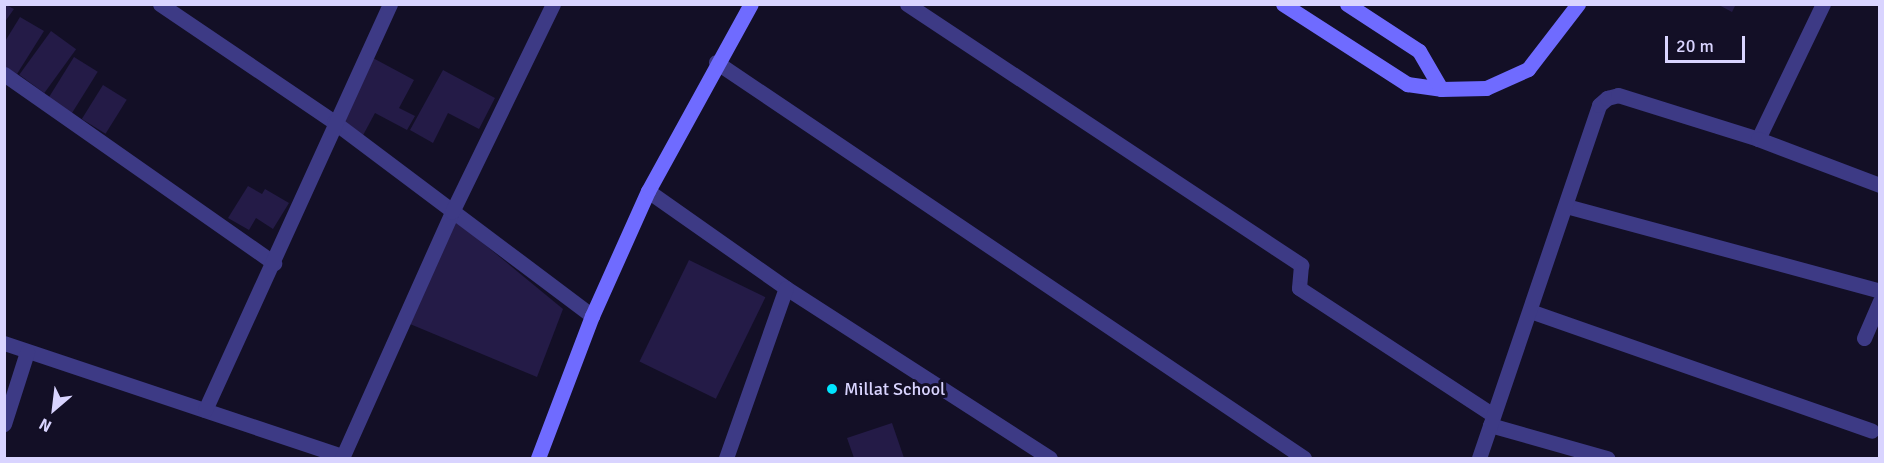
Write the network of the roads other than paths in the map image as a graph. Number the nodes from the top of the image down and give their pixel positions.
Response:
1 (160, 4) edge
2 (390, 4) edge
3 (553, 4) edge
4 (751, 4) edge
5 (907, 4) edge
6 (1283, 4) edge
7 (1347, 4) edge
8 (1578, 4) edge
9 (1823, 4) edge
10 (716, 62) junction
11 (4, 74) edge
12 (1441, 88) junction
13 (334, 122) junction
14 (1758, 139) junction
15 (1880, 185) edge
16 (648, 191) junction
17 (1566, 206) junction
18 (452, 212) junction
19 (274, 263) junction
20 (786, 288) junction
21 (1880, 291) edge
22 (1880, 301) edge
23 (1530, 311) junction
24 (592, 316) junction
25 (1864, 338) dead end
26 (4, 343) edge
27 (27, 352) junction
28 (205, 410) junction
29 (1491, 421) junction
30 (4, 424) edge
31 (1872, 431) dead end
32 (1284, 452) edge
33 (342, 457) edge
34 (538, 459) edge
35 (726, 459) edge
36 (1050, 459) edge
37 (1304, 459) edge
38 (1479, 459) edge
39 (1607, 459) edge

1 - 13 street
2 - 13 street
3 - 18 street
4 - 10 main road
5 - 29 street
6 - 12 main road
7 - 12 main road
8 - 12 main road
9 - 14 street
10 - 16 main road
10 - 32 street
11 - 19 street
13 - 18 street
13 - 19 street
14 - 15 street
14 - 17 street
16 - 20 street
16 - 24 main road
17 - 21 street
17 - 23 street
18 - 24 street
18 - 33 street
19 - 28 street
20 - 35 street
20 - 36 street
22 - 25 street
23 - 29 street
23 - 31 street
24 - 34 main road
26 - 27 street
27 - 28 street
27 - 30 street
28 - 33 street
29 - 38 street
29 - 39 street
32 - 37 street

